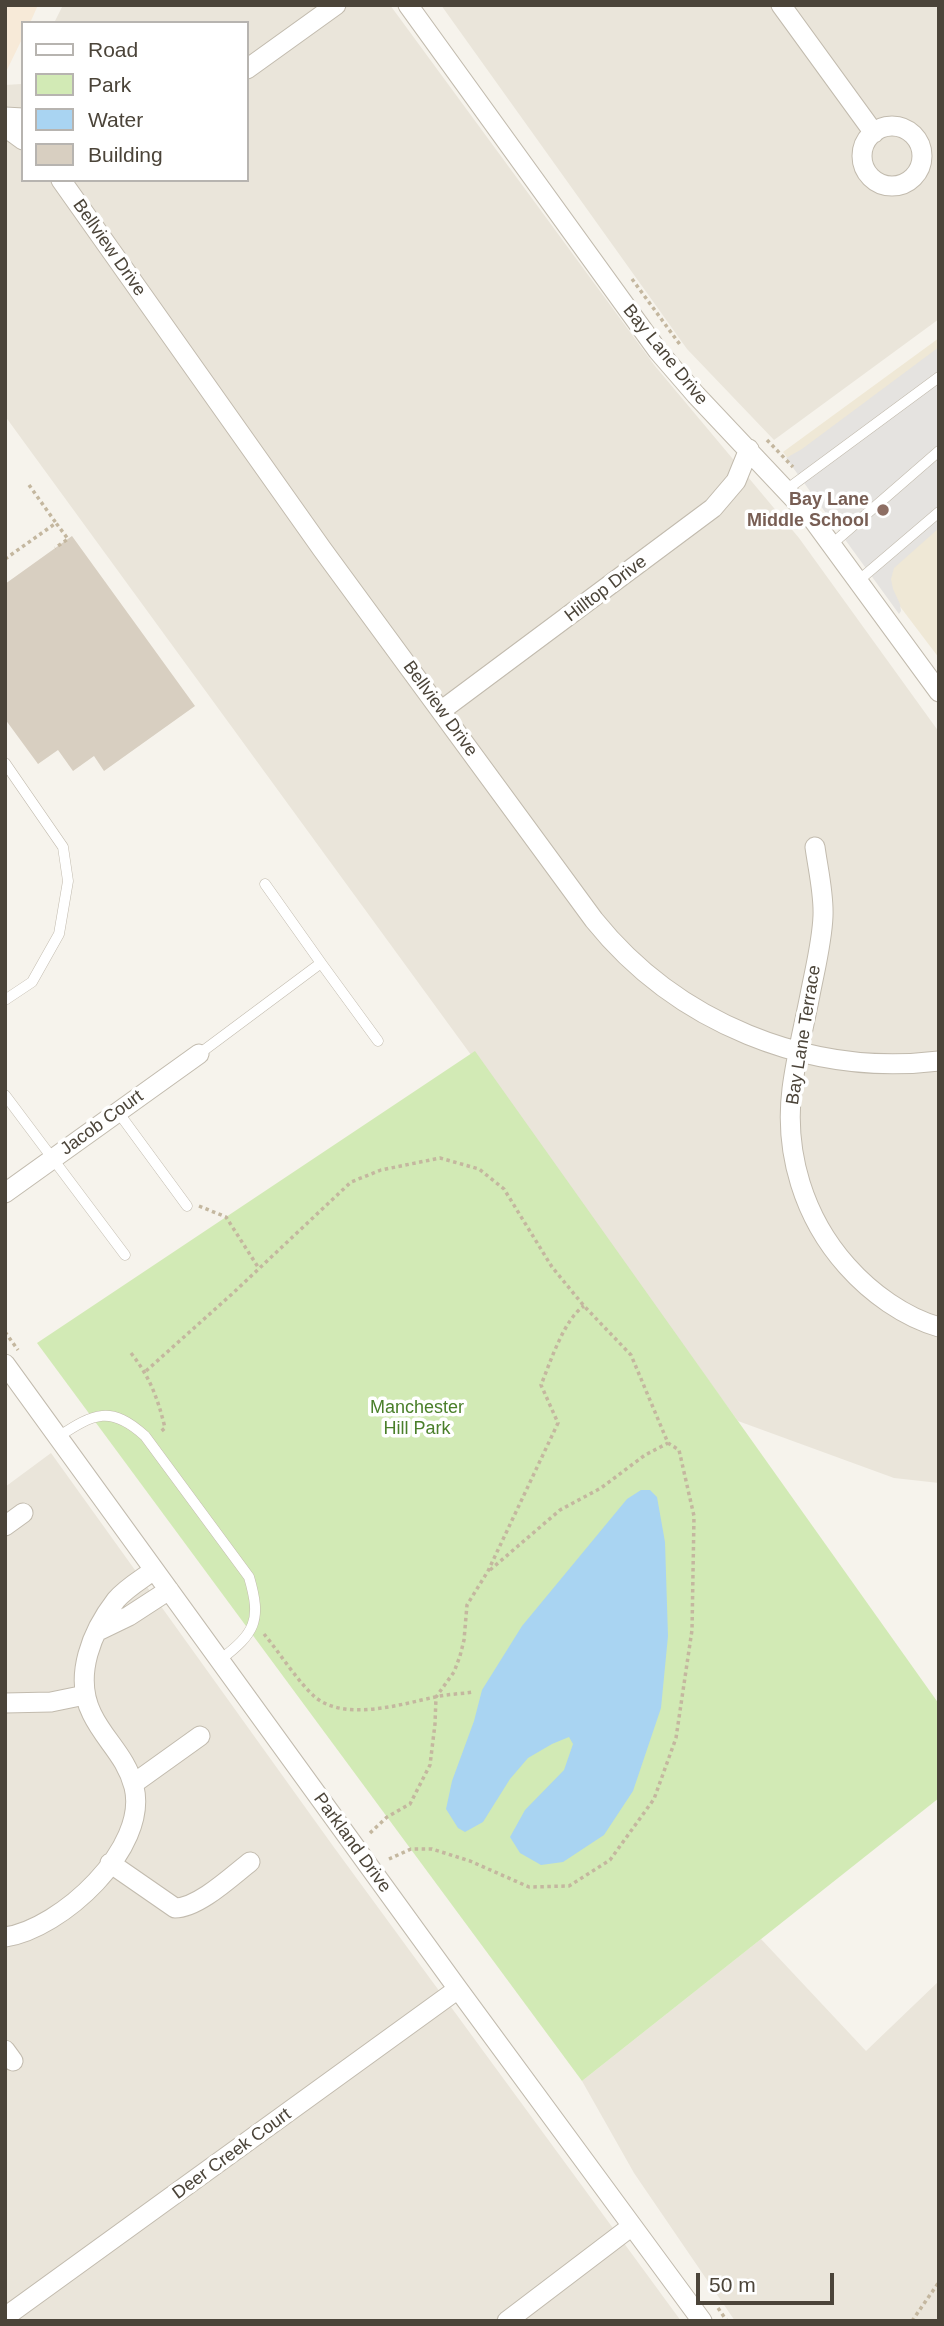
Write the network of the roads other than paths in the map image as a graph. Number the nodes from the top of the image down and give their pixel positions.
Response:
1 (336, 5) edge
2 (408, 5) edge
3 (782, 5) edge
4 (248, 68) edge
5 (5, 127) edge
6 (874, 133) dead end
7 (21, 139) edge
8 (62, 182) edge
9 (939, 377) edge
10 (749, 449) junction
11 (939, 451) edge
12 (786, 489) junction
13 (939, 512) edge
14 (832, 544) junction
15 (858, 581) junction
16 (939, 692) edge
17 (442, 710) junction
18 (5, 764) edge
19 (815, 847) dead end
20 (265, 884) dead end
21 (321, 963) junction
22 (5, 1000) edge
23 (378, 1041) dead end
24 (799, 1052) junction
25 (199, 1054) joint
26 (939, 1061) edge
27 (5, 1094) edge
28 (118, 1112) junction
29 (52, 1159) junction
30 (5, 1193) edge
31 (187, 1206) road end
32 (125, 1255) dead end
33 (939, 1328) edge
34 (5, 1364) edge
35 (58, 1437) junction
36 (23, 1513) dead end
37 (5, 1526) edge
38 (154, 1570) junction
39 (169, 1590) junction
40 (97, 1631) junction
41 (220, 1660) junction
42 (85, 1695) junction
43 (5, 1703) edge
44 (200, 1737) dead end
45 (133, 1784) junction
46 (110, 1863) junction
47 (250, 1863) dead end
48 (5, 1937) edge
49 (458, 1989) junction
50 (632, 2227) junction
51 (5, 2317) edge
52 (507, 2321) edge
53 (702, 2321) edge

1 - 4 street
2 - 10 street, Bay Lane Drive
3 - 6 street
5 - 7 street
8 - 17 street, Bellview Drive
9 - 12 lane
10 - 12 street, Bay Lane Drive
10 - 17 street, Hilltop Drive
11 - 14 lane
12 - 14 street, Bay Lane Drive
13 - 15 lane
14 - 15 street, Bay Lane Drive
15 - 16 street, Bay Lane Drive
17 - 24 street, Bellview Drive
18 - 22 lane
19 - 24 street, Bay Lane Terrace
20 - 21 lane
21 - 23 lane
21 - 25 lane
24 - 26 street, Bellview Drive
24 - 33 street, Bay Lane Terrace
25 - 28 street, Jacob Court
27 - 29 lane
28 - 29 street, Jacob Court
28 - 31 lane
29 - 30 street, Jacob Court
29 - 32 lane
34 - 35 street, Parkland Drive
35 - 38 street, Parkland Drive
35 - 41 lane
36 - 37 street
38 - 39 street, Parkland Drive
38 - 40 street
39 - 40 street
39 - 41 street, Parkland Drive
40 - 42 street
41 - 49 street, Parkland Drive
42 - 43 street
42 - 45 street
44 - 45 street
45 - 46 street
46 - 47 street
46 - 48 street
49 - 50 street, Parkland Drive
49 - 51 street, Deer Creek Court
50 - 52 street
50 - 53 street, Parkland Drive

